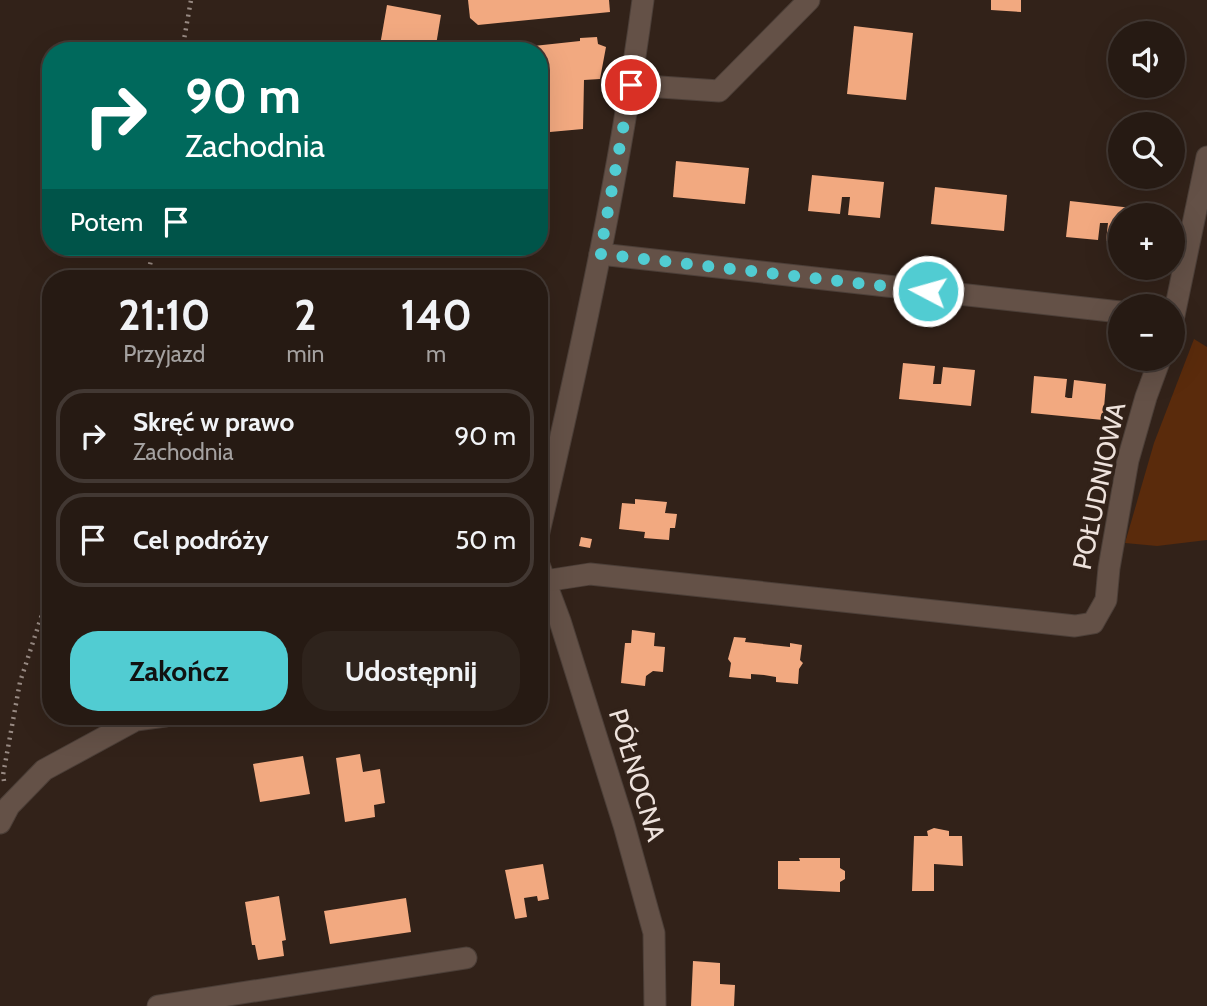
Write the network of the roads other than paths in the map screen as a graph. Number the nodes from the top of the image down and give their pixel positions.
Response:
1 (643, 0) edge
2 (809, 0) edge
3 (631, 85) junction
4 (1207, 157) edge
5 (600, 254) junction
6 (1178, 294) edge
7 (1108, 311) edge
8 (1156, 371) edge
9 (548, 493) edge
10 (548, 573) edge
11 (548, 591) edge
12 (127, 725) edge
13 (5, 815) edge
14 (466, 958) dead end
15 (158, 1006) edge
16 (655, 1006) edge

1 - 3 street
2 - 3 street
3 - 5 street
4 - 6 street
5 - 7 street
5 - 9 street
8 - 10 street, POŁUDNIOWA
11 - 16 street, PÓŁNOCNA
12 - 13 street
14 - 15 street

